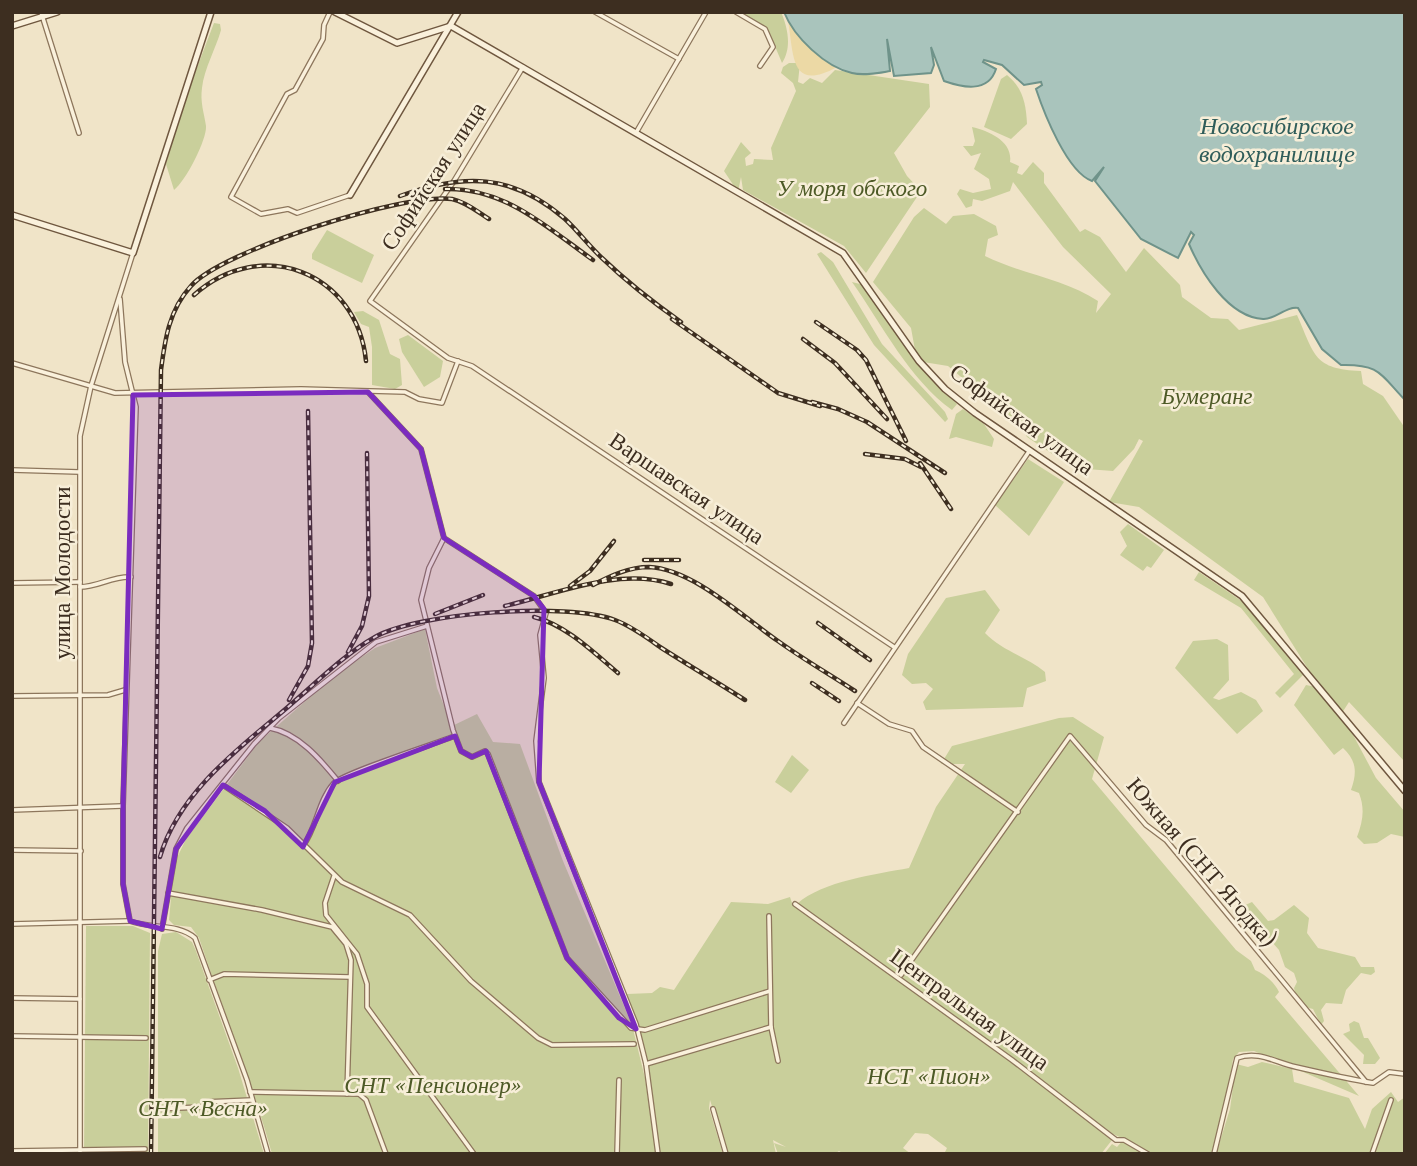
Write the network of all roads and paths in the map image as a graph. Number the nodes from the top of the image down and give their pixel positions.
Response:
1 (57, 12) edge
2 (211, 12) edge
3 (332, 12) edge
4 (458, 12) edge
5 (595, 12) edge
6 (706, 12) edge
7 (736, 12) edge
8 (42, 14) edge
9 (12, 26) edge
10 (451, 26) junction
11 (679, 59) junction
12 (760, 66) dead end
13 (523, 67) junction
14 (637, 131) junction
15 (79, 133) dead end
16 (350, 195) joint
17 (12, 215) edge
18 (132, 253) junction
19 (120, 299) junction
20 (370, 301) joint
21 (458, 361) junction
22 (12, 363) edge
23 (91, 386) junction
24 (368, 392) junction
25 (134, 394) junction
26 (1031, 449) junction
27 (12, 470) edge
28 (79, 472) junction
29 (444, 538) junction
30 (131, 577) junction
31 (12, 583) edge
32 (80, 585) junction
33 (427, 626) junction
34 (894, 647) junction
35 (126, 690) junction
36 (12, 696) edge
37 (80, 696) junction
38 (857, 703) junction
39 (844, 723) dead end
40 (269, 728) junction
41 (455, 736) junction
42 (338, 781) junction
43 (223, 785) junction
44 (1405, 791) edge
45 (123, 806) junction
46 (81, 809) junction
47 (12, 810) edge
48 (1018, 812) junction
49 (303, 847) junction
50 (12, 850) edge
51 (80, 851) junction
52 (334, 876) junction
53 (168, 893) junction
54 (795, 904) dead end
55 (769, 916) dead end
56 (130, 921) junction
57 (81, 923) junction
58 (12, 924) edge
59 (162, 929) junction
60 (901, 975) dead end
61 (350, 977) junction
62 (209, 980) junction
63 (770, 992) junction
64 (12, 998) edge
65 (80, 999) junction
66 (771, 1027) junction
67 (636, 1029) junction
68 (80, 1035) junction
69 (12, 1037) edge
70 (146, 1038) dead end
71 (634, 1044) dead end
72 (778, 1061) dead end
73 (646, 1064) junction
74 (1405, 1074) edge
75 (619, 1080) dead end
76 (1366, 1082) junction
77 (250, 1092) junction
78 (347, 1094) junction
79 (252, 1100) junction
80 (1391, 1100) dead end
81 (155, 1109) dead end
82 (713, 1109) dead end
83 (145, 1149) dead end
84 (12, 1151) edge
85 (80, 1152) edge
86 (268, 1154) edge
87 (386, 1154) edge
88 (474, 1154) edge
89 (617, 1154) edge
90 (658, 1154) edge
91 (726, 1154) edge
92 (1148, 1154) edge
93 (1214, 1154) edge
94 (1372, 1154) edge

1 - 8 main road
2 - 18 main road, улица Молодости
3 - 10 main road
3 - 16 street
4 - 10 main road
5 - 11 street
6 - 11 street
7 - 12 street
8 - 9 main road
8 - 15 street
10 - 13 main road, Софийская улица
10 - 16 main road
11 - 14 street
13 - 14 main road, Софийская улица
13 - 20 street, Софийская улица
14 - 26 main road, Софийская улица
17 - 18 main road
18 - 19 street, улица Молодости
19 - 23 street, улица Молодости
19 - 25 street
20 - 21 street, Варшавская улица
21 - 24 street
21 - 34 street, Варшавская улица
22 - 23 street
23 - 25 street
23 - 28 street, улица Молодости
24 - 25 street
24 - 29 street
25 - 30 street
26 - 34 street
26 - 44 main road, Софийская улица
27 - 28 street
28 - 32 street, улица Молодости
29 - 33 street
29 - 67 street
30 - 32 street
30 - 35 street
31 - 32 street
32 - 37 street, улица Молодости
33 - 40 street
33 - 41 street
34 - 38 street
35 - 37 street
35 - 45 street
36 - 37 street
37 - 46 street, улица Молодости
38 - 39 street
38 - 48 street
40 - 42 street
40 - 43 street
41 - 42 street
41 - 67 street
42 - 49 street
43 - 49 street
43 - 53 street
45 - 46 street
45 - 56 street
46 - 47 street
46 - 51 street, улица Молодости
48 - 60 street
48 - 76 street, Южная (СНТ Ягодка)
49 - 52 street
50 - 51 street
51 - 57 street, улица Молодости
52 - 71 street
52 - 88 street
53 - 59 street
53 - 61 street
54 - 92 street, Центральная улица
55 - 63 street
56 - 57 street
56 - 59 street
57 - 58 street
57 - 65 street, улица Молодости
59 - 62 street
61 - 62 street
61 - 78 street
62 - 77 street
63 - 66 street
63 - 67 street
64 - 65 street
65 - 68 street, улица Молодости
66 - 72 street
66 - 73 street
67 - 73 street
68 - 69 street
68 - 70 street
68 - 85 street, улица Молодости
73 - 90 street
74 - 76 street
75 - 89 street
76 - 93 street
77 - 78 street
77 - 79 street
78 - 87 street
79 - 81 street
79 - 86 street
80 - 94 street
82 - 91 street
83 - 85 street
84 - 85 street

